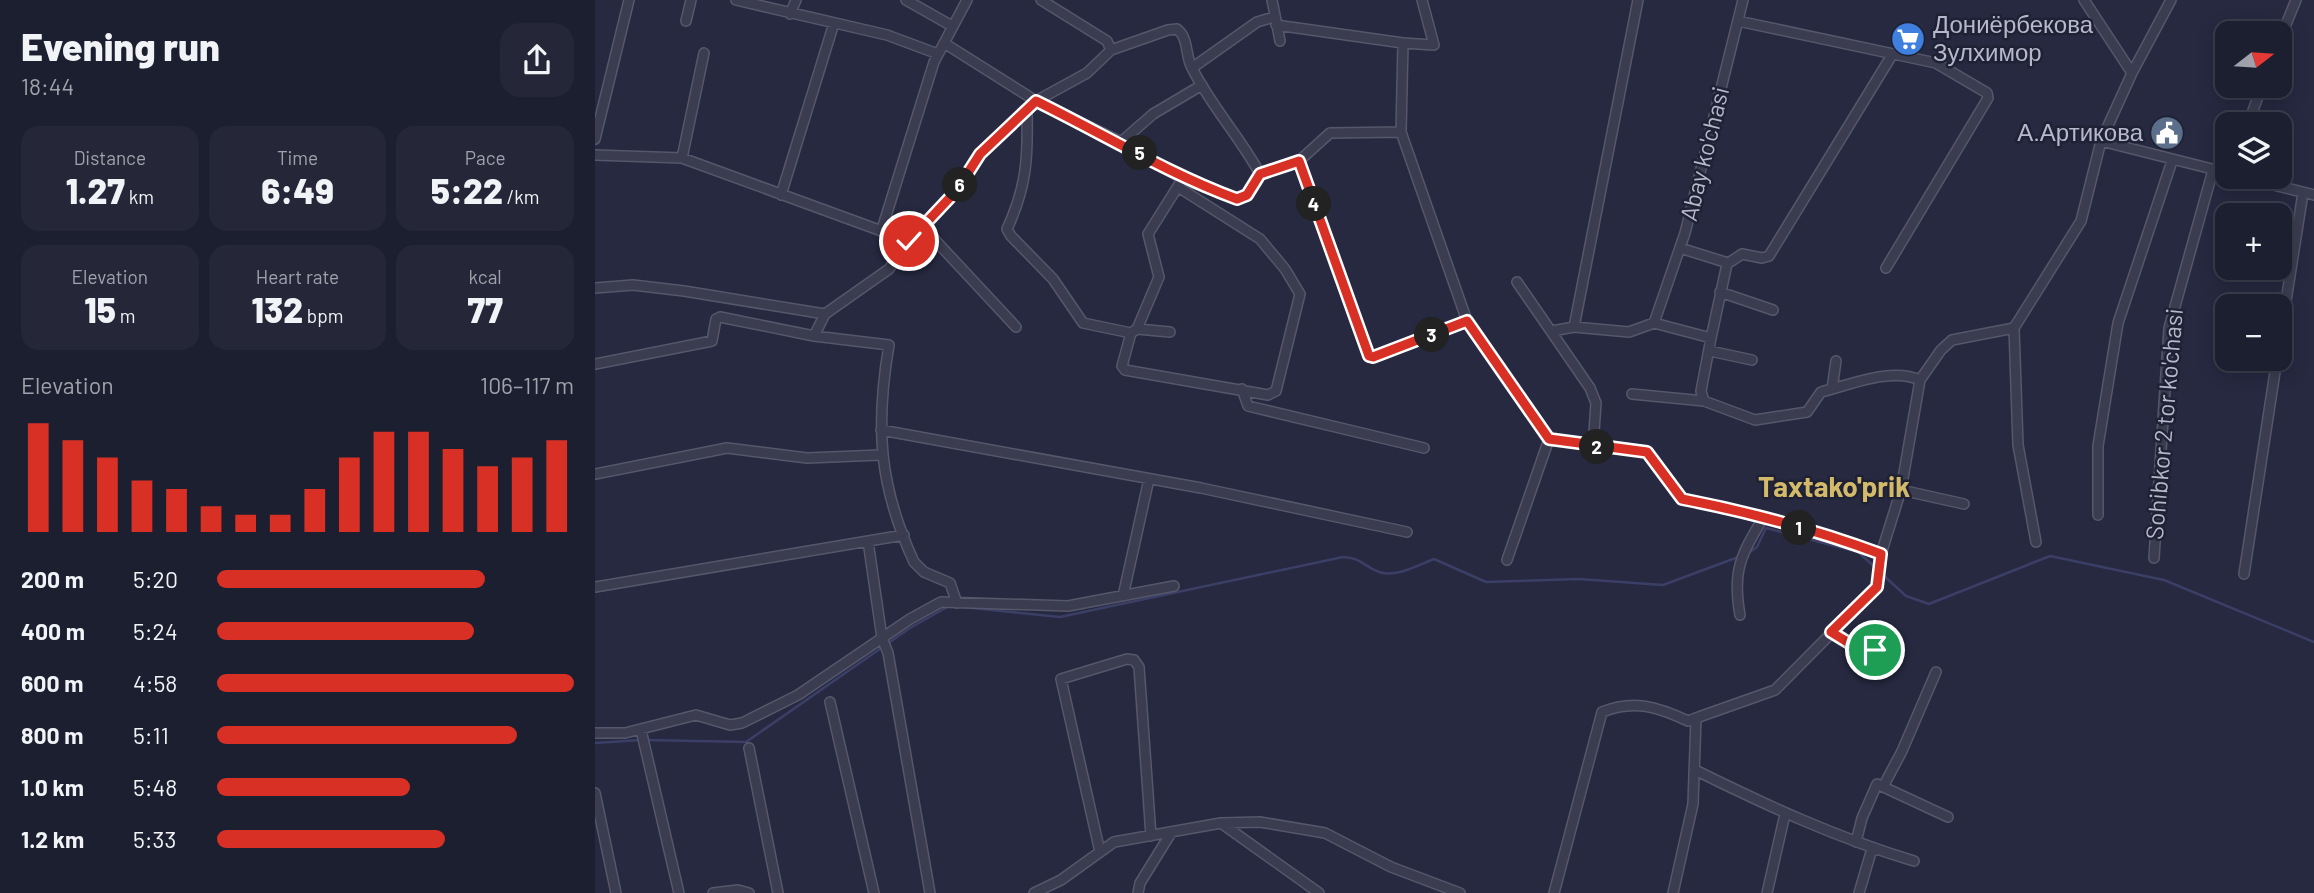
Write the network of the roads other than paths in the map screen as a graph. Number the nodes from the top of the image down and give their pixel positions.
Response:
1 (628, 0) edge
2 (691, 0) edge
3 (736, 0) edge
4 (796, 0) edge
5 (906, 0) edge
6 (967, 0) edge
7 (1041, 0) edge
8 (1272, 0) edge
9 (1422, 0) edge
10 (1638, 0) edge
11 (1743, 0) edge
12 (2084, 0) edge
13 (2171, 0) edge
14 (2296, 0) edge
15 (790, 14) junction
16 (686, 21) dead end
17 (1275, 21) junction
18 (2287, 21) edge
19 (1738, 22) junction
20 (834, 23) junction
21 (952, 26) junction
22 (1280, 41) dead end
23 (944, 43) junction
24 (1403, 43) junction
25 (1111, 50) junction
26 (704, 53) dead end
27 (938, 54) junction
28 (1892, 55) junction
29 (1192, 68) junction
30 (2132, 72) junction
31 (1202, 85) junction
32 (1036, 101) junction
33 (1027, 111) junction
34 (1401, 132) junction
35 (595, 139) edge
36 (2101, 141) junction
37 (1121, 142) junction
38 (595, 155) edge
39 (682, 158) junction
40 (1299, 161) junction
41 (2172, 161) junction
42 (2213, 170) joint
43 (1260, 174) junction
44 (1180, 183) junction
45 (2288, 189) edge
46 (2303, 193) junction
47 (781, 195) junction
48 (2314, 195) edge
49 (922, 226) junction
50 (883, 229) junction
51 (909, 241) junction
52 (1679, 247) junction
53 (1728, 263) junction
54 (1887, 268) dead end
55 (1517, 282) dead end
56 (595, 288) edge
57 (1720, 292) junction
58 (2287, 294) edge
59 (1773, 310) dead end
60 (823, 317) junction
61 (1467, 321) junction
62 (1654, 323) junction
63 (1016, 327) dead end
64 (1574, 327) junction
65 (2014, 328) junction
66 (1134, 331) junction
67 (1552, 331) junction
68 (1170, 332) dead end
69 (814, 336) junction
70 (1711, 338) junction
71 (1710, 351) junction
72 (1752, 360) dead end
73 (1836, 361) dead end
74 (595, 364) edge
75 (2275, 371) edge
76 (1920, 380) junction
77 (1242, 389) junction
78 (1832, 389) junction
79 (1632, 394) dead end
80 (1704, 401) junction
81 (881, 430) junction
82 (1549, 439) junction
83 (1593, 446) junction
84 (1424, 448) dead end
85 (880, 455) junction
86 (595, 474) edge
87 (1149, 479) junction
88 (1902, 490) junction
89 (1964, 504) dead end
90 (2098, 515) dead end
91 (1763, 518) junction
92 (1407, 532) dead end
93 (904, 535) junction
94 (868, 541) junction
95 (2036, 542) dead end
96 (1880, 558) junction
97 (2154, 558) dead end
98 (1507, 559) dead end
99 (2244, 574) dead end
100 (1174, 586) dead end
101 (595, 587) edge
102 (1123, 596) junction
103 (957, 603) junction
104 (1740, 615) dead end
105 (1831, 632) junction
106 (882, 638) junction
107 (1875, 650) dead end
108 (1936, 672) dead end
109 (830, 702) dead end
110 (1696, 718) junction
111 (642, 732) junction
112 (595, 733) edge
113 (749, 748) dead end
114 (1695, 769) junction
115 (1884, 785) junction
116 (595, 793) edge
117 (1785, 814) junction
118 (1948, 817) dead end
119 (1221, 823) junction
120 (1171, 833) junction
121 (1151, 836) junction
122 (1856, 842) junction
123 (1876, 850) junction
124 (1100, 852) junction
125 (1914, 861) dead end
126 (616, 893) edge
127 (679, 893) edge
128 (713, 893) edge
129 (749, 893) edge
130 (778, 893) edge
131 (874, 893) edge
132 (930, 893) edge
133 (1034, 893) edge
134 (1138, 893) edge
135 (1319, 893) edge
136 (1461, 893) edge
137 (1554, 893) edge
138 (1673, 893) edge
139 (1767, 893) edge
140 (1859, 893) edge

1 - 35 street
2 - 16 street
3 - 15 street
4 - 15 street
5 - 21 street
6 - 21 street
7 - 25 street
8 - 17 street
9 - 24 street
10 - 64 street
11 - 19 street, Abay ko'chasi
12 - 30 street
13 - 30 street
14 - 18 street
15 - 20 street
17 - 22 street
17 - 24 street
17 - 29 street
19 - 28 street
19 - 52 street, Abay ko'chasi
20 - 27 street
20 - 47 street
21 - 23 street
23 - 27 street
23 - 32 street
24 - 34 street
25 - 29 street
25 - 32 street
26 - 39 street
27 - 50 street
28 - 53 street
28 - 54 street
29 - 31 street
30 - 36 street
31 - 37 street
31 - 43 street
32 - 33 street
32 - 37 street
33 - 49 street
33 - 66 street
34 - 40 street
34 - 61 street
36 - 41 street
36 - 65 street
37 - 44 street
38 - 39 street
39 - 47 street
40 - 43 street
40 - 61 street
41 - 42 street
41 - 90 street
42 - 97 street, Sohibkor 2 tor ko'chasi
43 - 44 street
44 - 66 street
44 - 77 street
45 - 46 street
46 - 48 street
46 - 58 street
47 - 50 street
49 - 51 street
49 - 63 street
50 - 51 street
51 - 60 street
52 - 53 street
52 - 62 street, Abay ko'chasi
53 - 57 street
55 - 67 street
56 - 60 street
57 - 59 street
57 - 70 street
60 - 69 street
61 - 82 street
62 - 64 street
62 - 70 street
64 - 67 street
65 - 76 street
65 - 95 street
66 - 68 street
66 - 77 street
67 - 83 street
69 - 74 street
69 - 81 street
70 - 71 street
71 - 72 street
71 - 80 street
73 - 78 street
75 - 99 street
76 - 78 street
76 - 88 street
77 - 84 street
78 - 80 street
79 - 80 street
81 - 85 street
81 - 87 street
82 - 83 street
82 - 98 street
83 - 91 street
85 - 86 street
85 - 93 street
87 - 92 street
87 - 102 street
88 - 89 street
88 - 96 street
91 - 96 street
91 - 104 street
93 - 94 street
93 - 103 street
94 - 101 street
94 - 106 street
96 - 105 street
100 - 102 street
102 - 103 street
103 - 106 street
105 - 107 street
105 - 110 street
106 - 111 street
106 - 132 street
108 - 115 street
109 - 131 street
110 - 114 street
110 - 137 street
111 - 112 street
111 - 127 street
113 - 130 street
114 - 117 street
114 - 138 street
115 - 118 street
115 - 122 street
116 - 126 street
117 - 122 street
117 - 139 street
119 - 120 street
119 - 135 street
119 - 136 street
120 - 121 street
120 - 134 street
121 - 124 street
121 - 124 street
122 - 123 street
123 - 125 street
123 - 140 street
124 - 133 street
128 - 129 street

